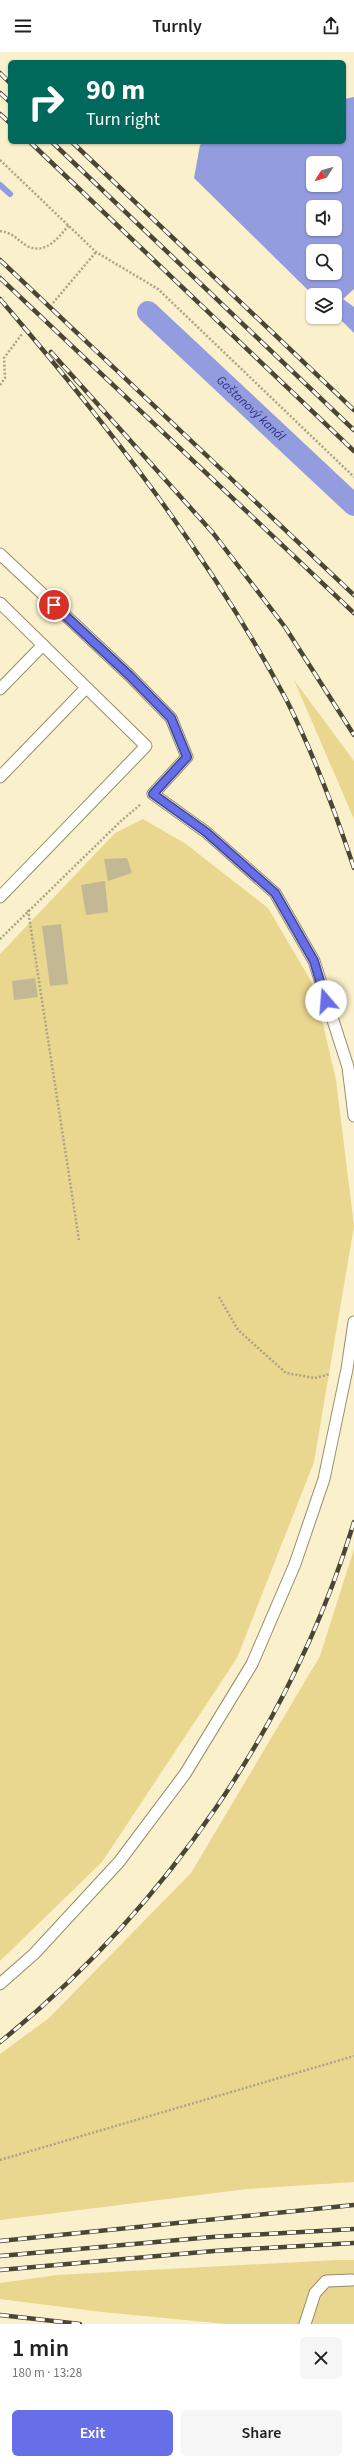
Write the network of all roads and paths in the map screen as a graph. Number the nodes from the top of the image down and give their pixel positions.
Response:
1 (0, 160) edge
2 (69, 225) junction
3 (0, 230) edge
4 (96, 252) junction
5 (53, 303) dead end
6 (22, 334) dead end
7 (0, 385) edge
8 (354, 477) edge
9 (0, 554) edge
10 (0, 604) edge
11 (43, 645) junction
12 (86, 688) junction
13 (0, 689) edge
14 (0, 776) edge
15 (153, 794) junction
16 (0, 897) edge
17 (28, 910) junction
18 (0, 939) edge
19 (354, 1116) edge
20 (79, 1240) dead end
21 (219, 1297) dead end
22 (354, 1322) edge
23 (347, 1369) junction
24 (0, 1984) edge
25 (354, 2056) edge
26 (0, 2160) edge
27 (352, 2280) dead end
28 (305, 2324) edge

1 - 2 path
2 - 3 path
2 - 4 path
4 - 5 path
4 - 8 path
6 - 7 path
9 - 15 lane
10 - 11 lane
11 - 12 lane
11 - 13 lane
12 - 14 lane
12 - 16 lane
15 - 17 path
15 - 19 lane
17 - 18 path
17 - 20 path
21 - 23 path
22 - 23 lane
23 - 24 lane
25 - 26 path
27 - 28 lane

